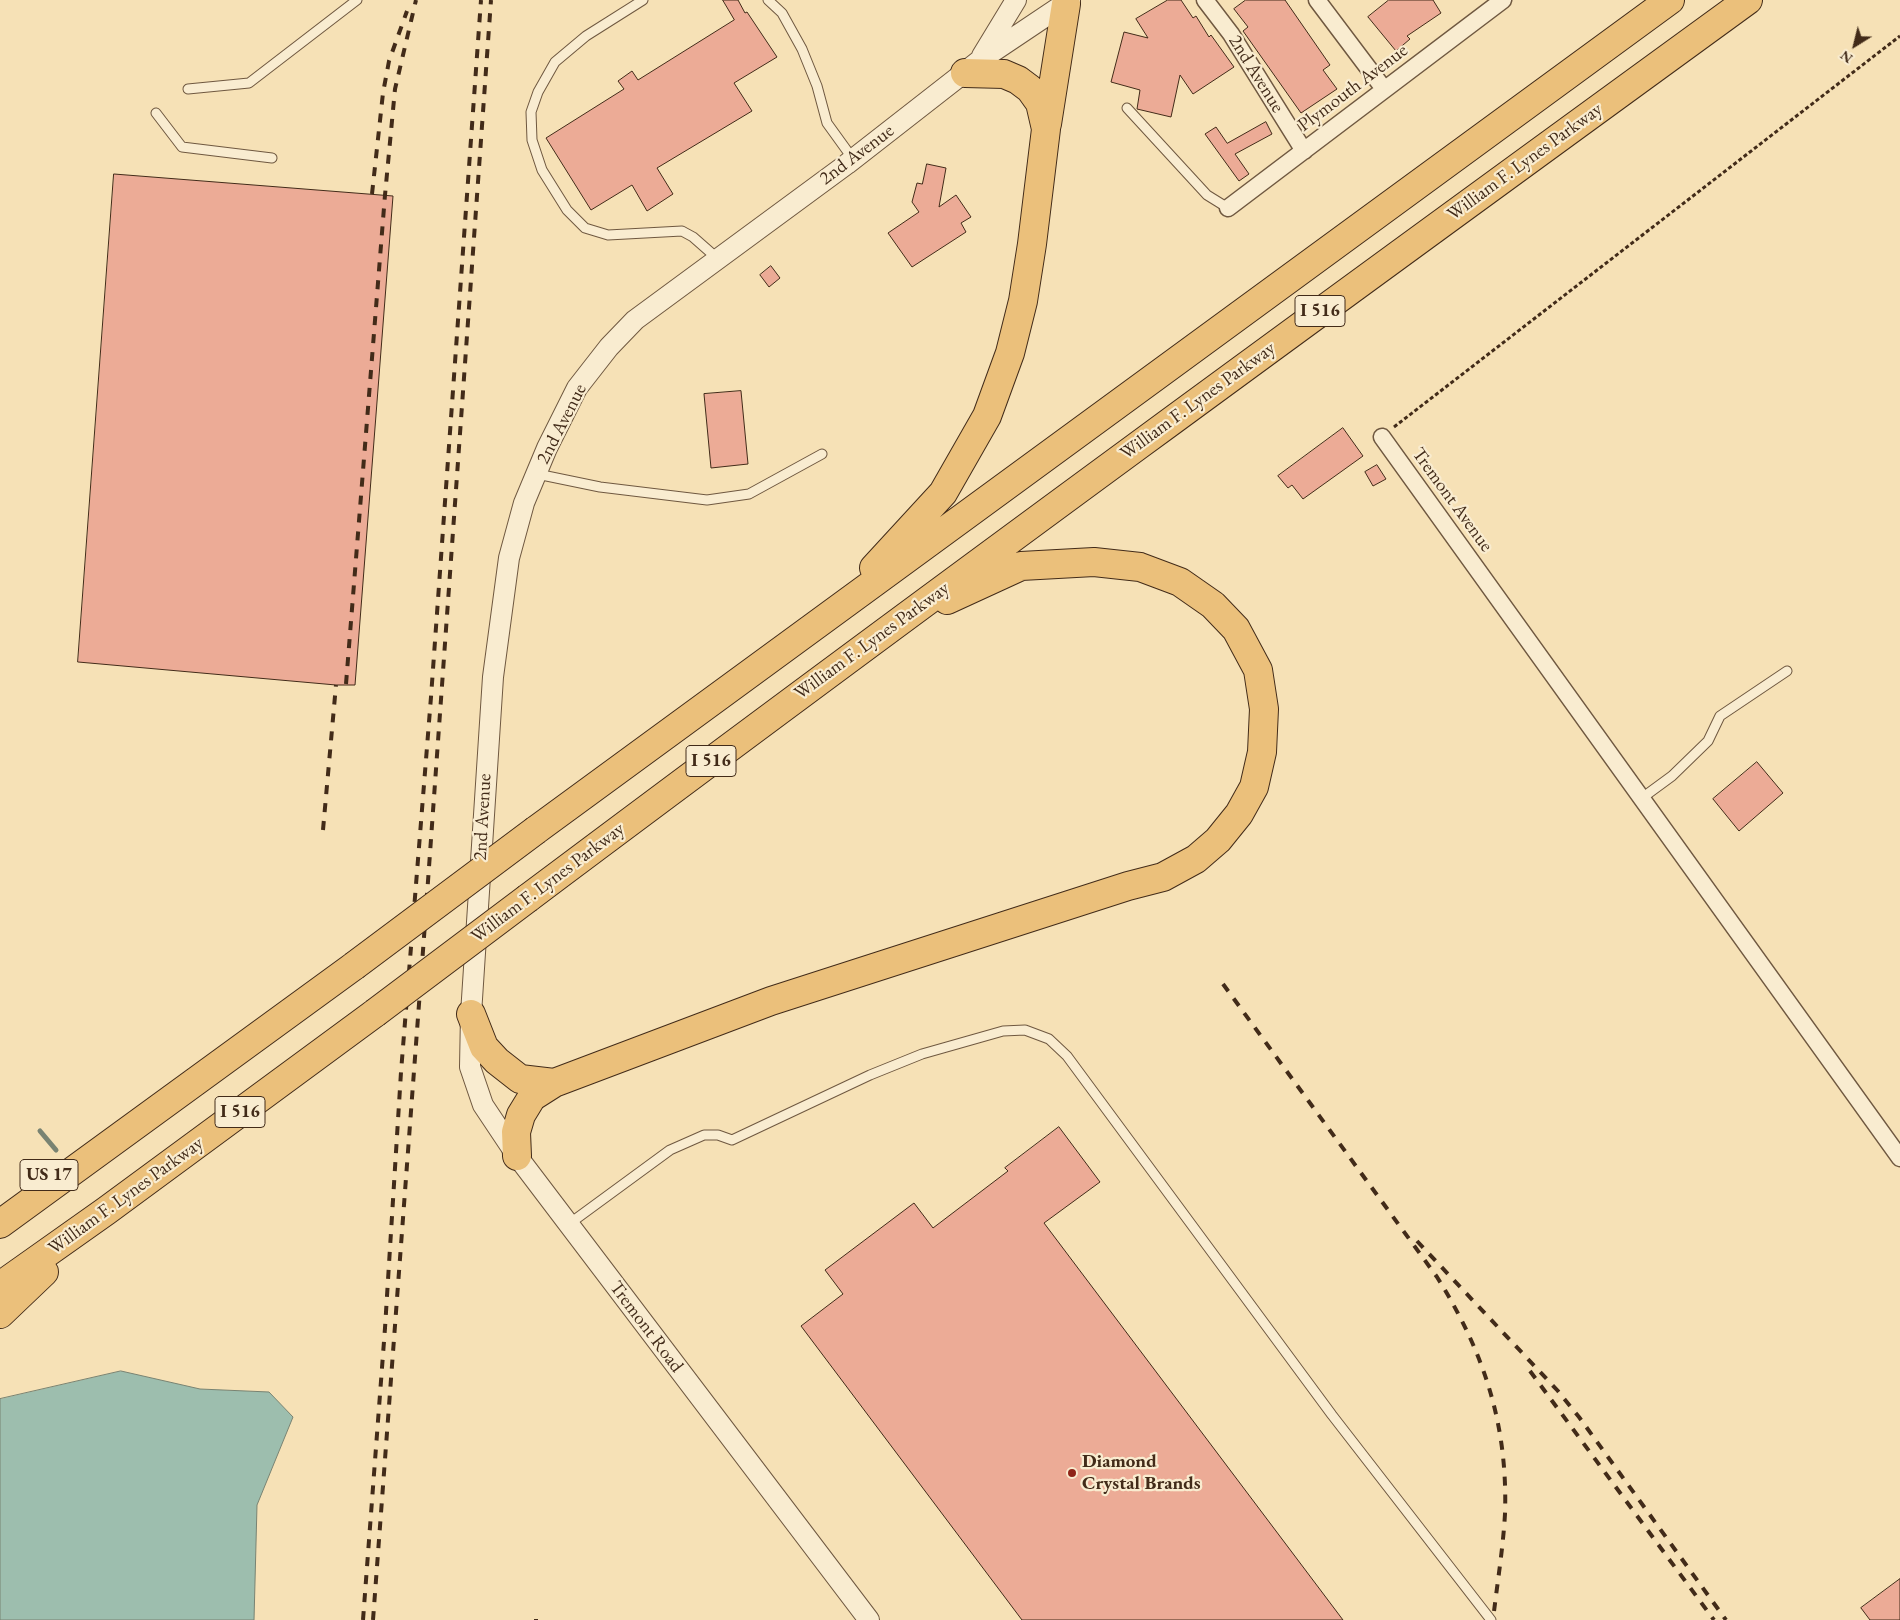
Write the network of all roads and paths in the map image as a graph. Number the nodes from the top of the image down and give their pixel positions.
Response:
1 (357, 0) edge
2 (643, 0) edge
3 (768, 0) edge
4 (1016, 0) edge
5 (1205, 0) edge
6 (1317, 0) edge
7 (1503, 0) edge
8 (1670, 0) edge
9 (1748, 0) edge
10 (1068, 1) edge
11 (1900, 36) edge
12 (972, 67) junction
13 (188, 89) dead end
14 (1384, 89) junction
15 (1127, 108) dead end
16 (156, 113) dead end
17 (1046, 129) junction
18 (1304, 151) junction
19 (272, 158) dead end
20 (853, 159) junction
21 (1228, 208) joint
22 (718, 259) junction
23 (1382, 438) joint
24 (822, 454) dead end
25 (536, 474) junction
26 (843, 606) junction
27 (894, 625) junction
28 (1788, 671) dead end
29 (1642, 798) junction
30 (471, 1014) junction
31 (554, 1083) junction
32 (98, 1152) junction
33 (517, 1156) junction
34 (1900, 1158) edge
35 (0, 1199) edge
36 (106, 1211) junction
37 (0, 1224) edge
38 (569, 1224) junction
39 (0, 1286) edge
40 (0, 1314) edge
41 (869, 1620) edge
42 (1491, 1620) edge

1 - 13 lane
2 - 22 lane
3 - 20 lane
4 - 12 street
5 - 18 street, 2nd Avenue
6 - 14 street
7 - 14 street, Plymouth Avenue
8 - 26 highway, I 516
9 - 27 highway, William F. Lynes Parkway / I 516
10 - 12 street, 2nd Avenue
10 - 17 highway
11 - 23 path
12 - 17 highway
12 - 20 street, 2nd Avenue
14 - 18 street, Plymouth Avenue
15 - 21 lane
16 - 19 lane
17 - 26 highway
18 - 21 street, Plymouth Avenue
20 - 22 street, 2nd Avenue
22 - 25 street, 2nd Avenue
23 - 29 street, Tremont Avenue
24 - 25 lane
25 - 30 street, 2nd Avenue
26 - 32 highway, I 516, bridge
27 - 31 highway
27 - 36 highway, William F. Lynes Parkway / I 516, bridge
28 - 29 lane
29 - 34 street, Tremont Avenue
30 - 31 highway
30 - 33 street, Tremont Road
31 - 33 highway
32 - 35 highway, US 17
32 - 37 highway, I 516
33 - 38 street, Tremont Road
36 - 39 highway, William F. Lynes Parkway / I 516
36 - 40 highway
38 - 41 street, Tremont Road
38 - 42 lane

